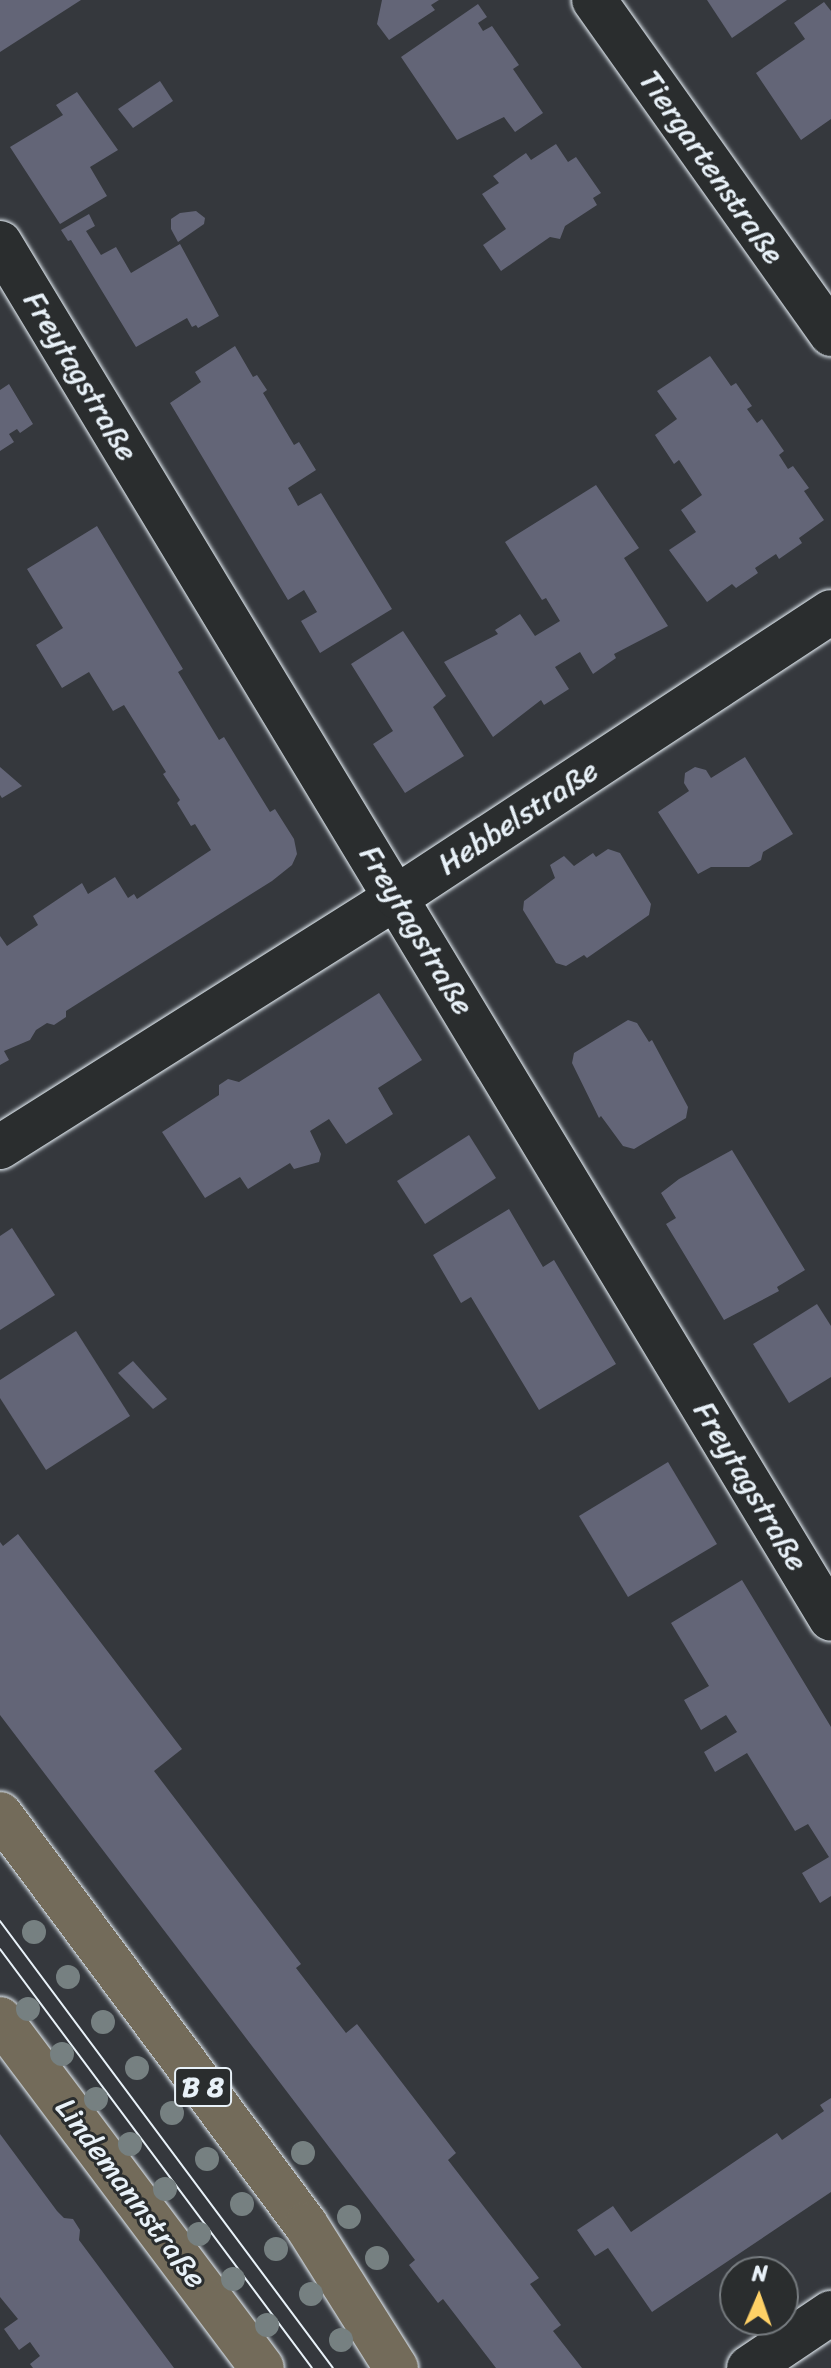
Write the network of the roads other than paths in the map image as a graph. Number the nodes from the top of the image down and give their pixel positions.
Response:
1 (594, 0) edge
2 (0, 243) edge
3 (831, 334) edge
4 (831, 612) edge
5 (397, 897) junction
6 (0, 1147) edge
7 (831, 1619) edge
8 (0, 1814) edge
9 (0, 2019) edge
10 (831, 2313) edge
11 (262, 2368) edge
12 (396, 2368) edge
13 (749, 2368) edge

1 - 3 street, Tiergartenstraße
2 - 5 street, Freytagstraße
4 - 5 street, Hebbelstraße
5 - 6 street, Hebbelstraße
5 - 7 street, Freytagstraße
8 - 12 main road, B 8
9 - 11 main road, Lindemannstraße
10 - 13 street

